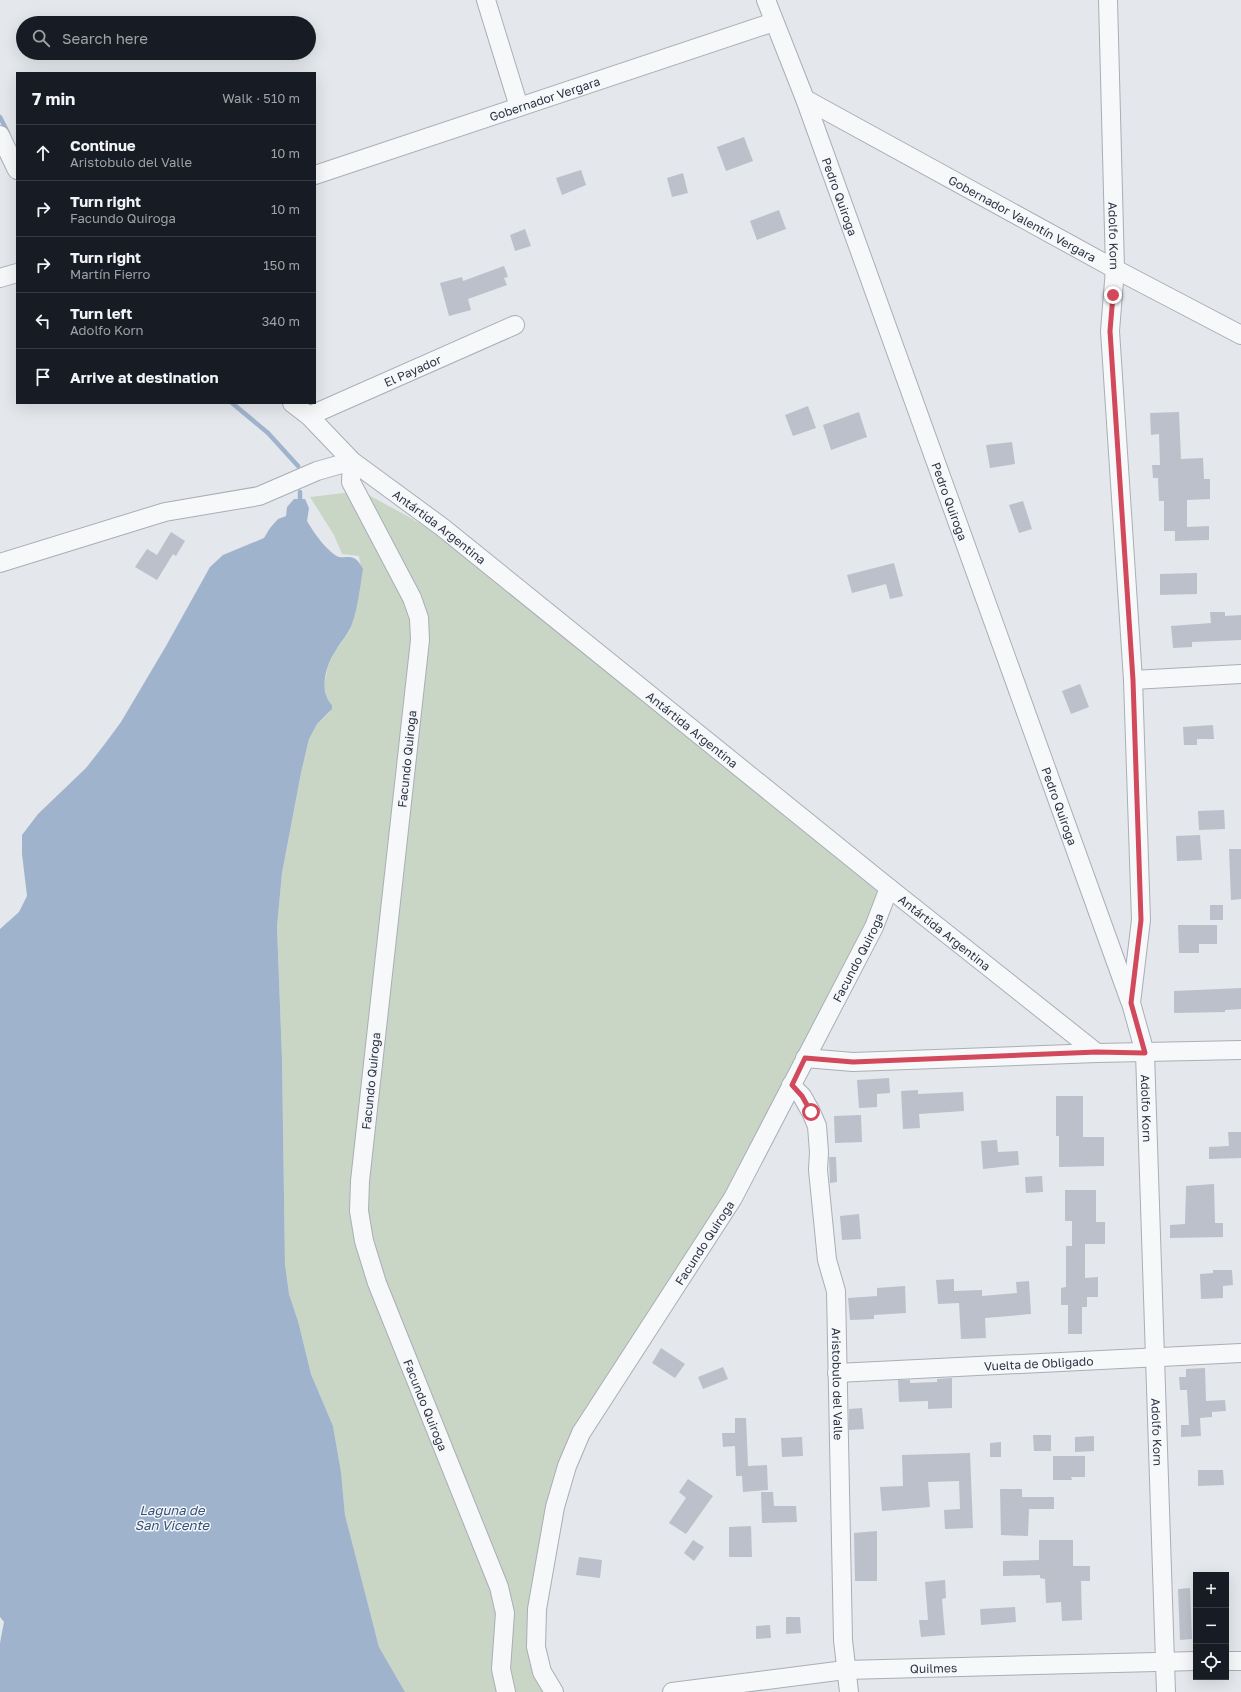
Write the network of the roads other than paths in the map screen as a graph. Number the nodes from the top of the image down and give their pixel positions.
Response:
1 (486, 0) edge
2 (766, 0) edge
3 (1108, 0) edge
4 (774, 22) junction
5 (805, 99) junction
6 (519, 107) junction
7 (0, 135) edge
8 (16, 168) edge
9 (316, 176) edge
10 (1115, 269) junction
11 (16, 272) edge
12 (0, 278) edge
13 (515, 325) dead end
14 (1241, 335) edge
15 (293, 404) edge
16 (309, 416) junction
17 (352, 460) junction
18 (0, 563) edge
19 (1241, 674) edge
20 (1133, 680) junction
21 (889, 888) junction
22 (1131, 1003) junction
23 (1241, 1050) edge
24 (1097, 1052) junction
25 (1145, 1053) junction
26 (805, 1058) junction
27 (792, 1085) junction
28 (1241, 1353) edge
29 (1155, 1356) junction
30 (837, 1373) junction
31 (1165, 1661) junction
32 (1193, 1661) edge
33 (1229, 1661) edge
34 (1241, 1661) edge
35 (845, 1670) junction
36 (506, 1692) edge
37 (554, 1692) edge
38 (672, 1692) edge
39 (849, 1692) edge
40 (1166, 1692) edge

1 - 6 street
2 - 4 street, Pedro Quiroga
3 - 10 street, Adolfo Korn
4 - 5 street, Pedro Quiroga
4 - 6 street, Gobernador Vergara
5 - 10 street, Gobernador Valentín Vergara
5 - 22 street, Pedro Quiroga
6 - 9 street, Gobernador Vergara
7 - 8 street
10 - 14 street, Gobernador Valentín Vergara
10 - 20 street, Adolfo Korn
11 - 12 street
13 - 16 street, El Payador
15 - 16 street, Antártida Argentina
16 - 17 street, Antártida Argentina
17 - 18 street
17 - 21 street, Antártida Argentina
17 - 36 street, Facundo Quiroga
19 - 20 street
20 - 22 street, Adolfo Korn
21 - 24 street, Antártida Argentina
21 - 26 street, Facundo Quiroga
22 - 25 street, Adolfo Korn
23 - 25 street
24 - 25 street
24 - 26 street
25 - 29 street, Adolfo Korn
26 - 27 street, Facundo Quiroga
27 - 30 street, Aristobulo del Valle
27 - 37 street, Facundo Quiroga
28 - 29 street, Vuelta de Obligado
29 - 30 street, Vuelta de Obligado
29 - 31 street, Adolfo Korn
30 - 35 street, Aristobulo del Valle
31 - 32 street, Quilmes
31 - 35 street, Quilmes
31 - 40 street, Adolfo Korn
33 - 34 street
35 - 38 street, Quilmes
35 - 39 street, Aristobulo del Valle

